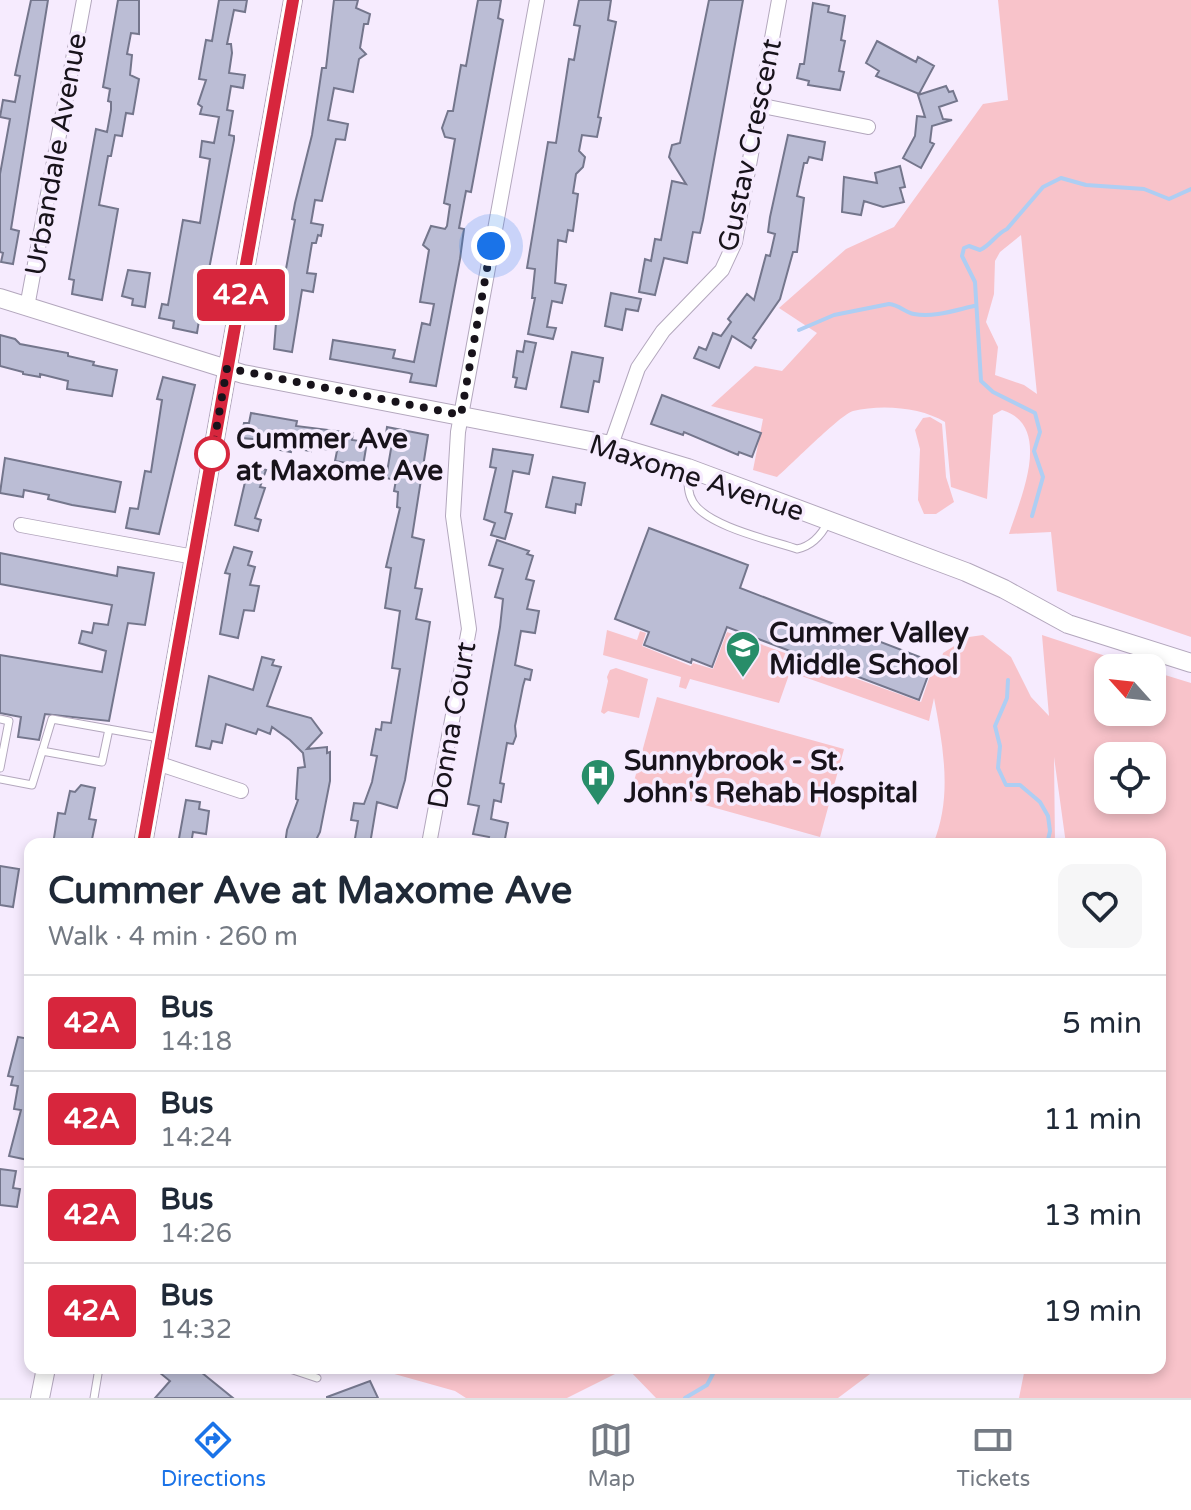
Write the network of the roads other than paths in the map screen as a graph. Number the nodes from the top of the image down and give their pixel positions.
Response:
1 (84, 0) edge
2 (293, 0) edge
3 (537, 0) edge
4 (779, 0) edge
5 (758, 105) junction
6 (868, 127) dead end
7 (0, 298) edge
8 (27, 307) junction
9 (227, 368) junction
10 (461, 415) junction
11 (611, 445) junction
12 (688, 468) junction
13 (829, 521) junction
14 (21, 525) dead end
15 (194, 557) junction
16 (1191, 663) edge
17 (0, 719) edge
18 (109, 729) junction
19 (161, 739) junction
20 (42, 751) junction
21 (157, 763) junction
22 (0, 768) edge
23 (0, 779) edge
24 (241, 791) dead end
25 (144, 838) edge
26 (430, 838) edge
27 (45, 1374) edge
28 (98, 1374) edge
29 (305, 1374) edge
30 (317, 1378) dead end
31 (40, 1398) edge
32 (94, 1398) edge

1 - 8 street, Urbandale Avenue
2 - 9 street
3 - 10 street, Donna Court
4 - 5 street, Gustav Crescent
5 - 6 street
5 - 11 street, Gustav Crescent
7 - 8 street, Maxome Avenue
8 - 9 street, Maxome Avenue
9 - 10 street, Maxome Avenue
9 - 15 street
10 - 11 street, Maxome Avenue
10 - 26 street, Donna Court
11 - 12 street, Maxome Avenue
12 - 13 street, Maxome Avenue
12 - 13 lane
13 - 16 street, Maxome Avenue
14 - 15 street
15 - 19 street
17 - 22 lane
18 - 19 lane
18 - 20 lane
18 - 20 lane
19 - 21 street
20 - 23 lane
21 - 24 street
21 - 25 street
27 - 31 street
28 - 32 lane
29 - 30 lane

